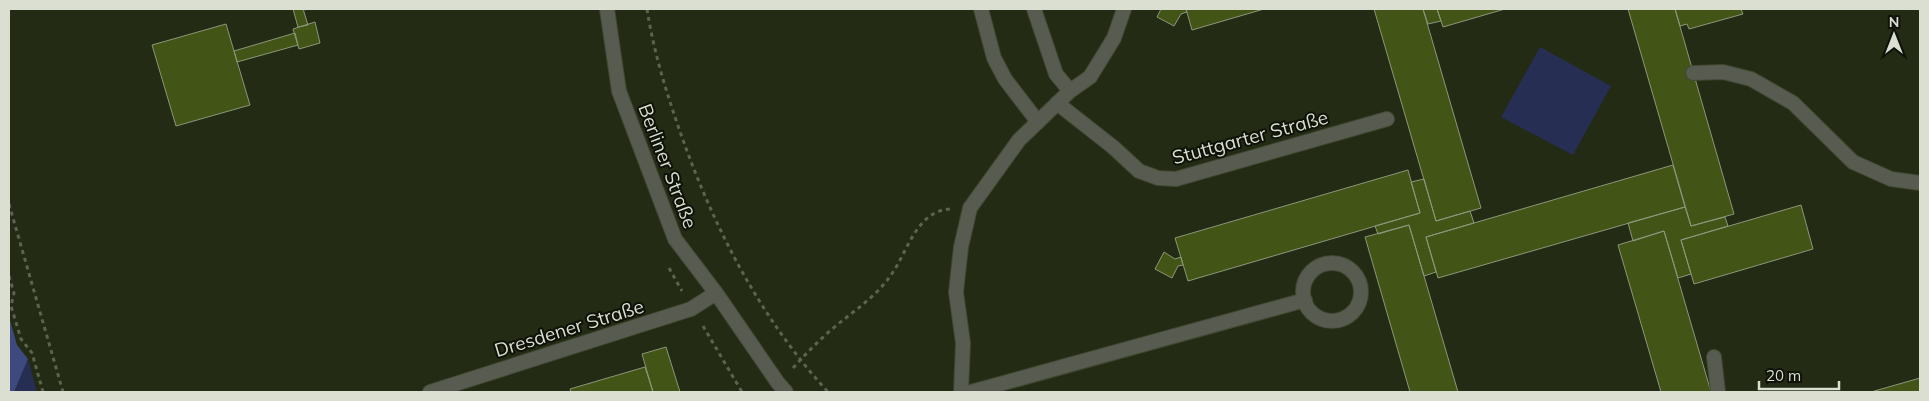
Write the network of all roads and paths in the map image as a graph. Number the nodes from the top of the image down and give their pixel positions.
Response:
1 (607, 9) edge
2 (647, 9) edge
3 (980, 9) edge
4 (1034, 9) edge
5 (1124, 9) edge
6 (1693, 72) dead end
7 (1070, 91) junction
8 (1057, 103) junction
9 (1388, 119) dead end
10 (1038, 122) junction
11 (1920, 184) edge
12 (9, 204) edge
13 (970, 208) junction
14 (9, 276) edge
15 (716, 293) junction
16 (1304, 300) junction
17 (1714, 358) dead end
18 (801, 359) junction
19 (782, 388) edge
20 (43, 392) edge
21 (63, 392) edge
22 (430, 392) edge
23 (828, 392) edge
24 (961, 392) edge
25 (971, 392) edge
26 (1718, 392) edge

1 - 15 lane, Berliner Straße
2 - 18 path
3 - 10 lane
4 - 7 lane
5 - 7 lane
6 - 11 lane
7 - 8 lane
8 - 9 lane, Stuttgarter Straße
8 - 10 lane
10 - 13 lane
12 - 21 path
13 - 18 path
13 - 24 lane
14 - 20 path
15 - 19 lane, Berliner Straße
15 - 22 lane, Dresdener Straße
16 - 16 lane
16 - 25 lane
17 - 26 lane
18 - 19 path
18 - 23 path

